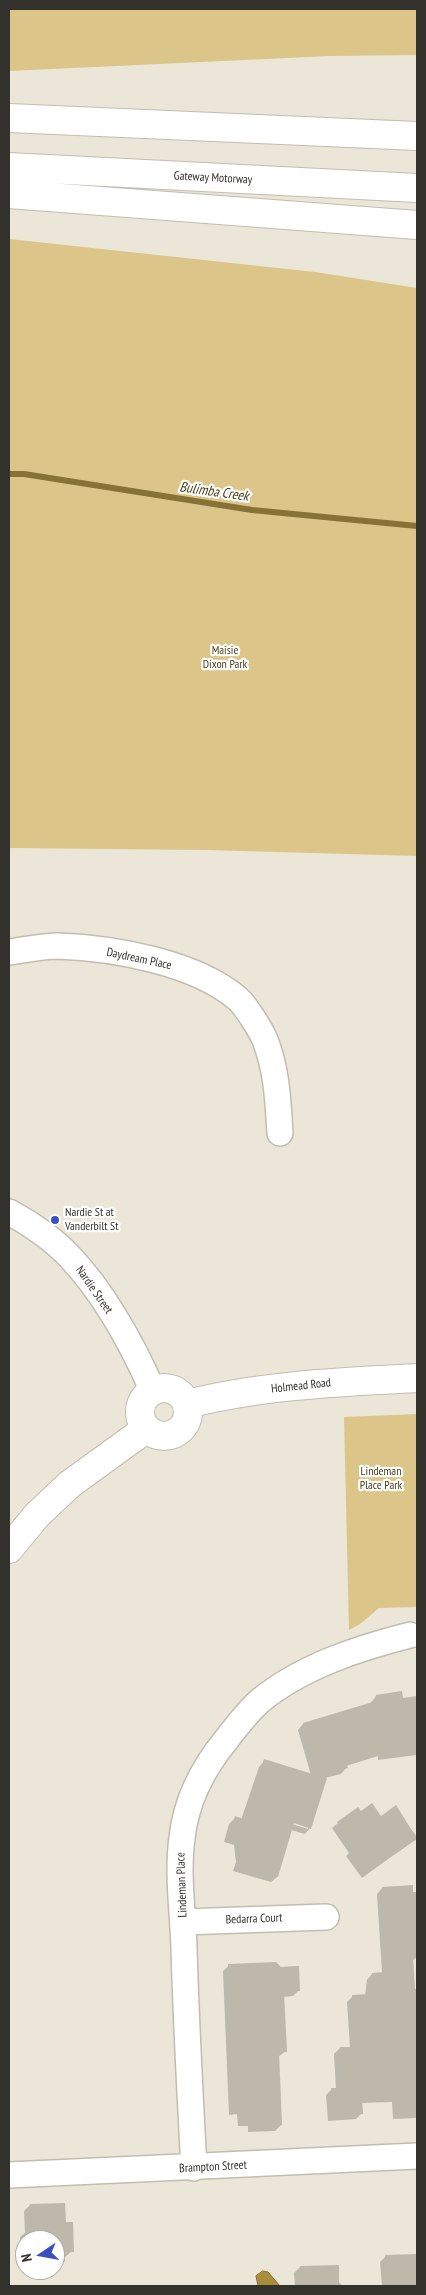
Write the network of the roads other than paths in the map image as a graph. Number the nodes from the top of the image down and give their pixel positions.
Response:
1 (9, 118) edge
2 (417, 136) edge
3 (9, 167) edge
4 (417, 188) edge
5 (9, 194) edge
6 (417, 225) edge
7 (9, 952) edge
8 (280, 1133) dead end
9 (9, 1212) edge
10 (417, 1378) edge
11 (153, 1391) junction
12 (187, 1404) junction
13 (146, 1429) junction
14 (9, 1549) edge
15 (410, 1635) dead end
16 (326, 1918) dead end
17 (183, 1922) junction
18 (417, 2156) edge
19 (194, 2168) junction
20 (9, 2175) edge

1 - 2 main road
3 - 4 main road, Gateway Motorway
5 - 6 main road
7 - 8 street, Daydream Place
9 - 11 street, Nardie Street
10 - 12 main road, Holmead Road
11 - 12 main road
11 - 13 main road
12 - 13 main road
13 - 14 main road
15 - 17 street, Lindeman Place
16 - 17 street, Bedarra Court
17 - 19 street, Lindeman Place
18 - 19 street, Brampton Street
19 - 20 street, Brampton Street

